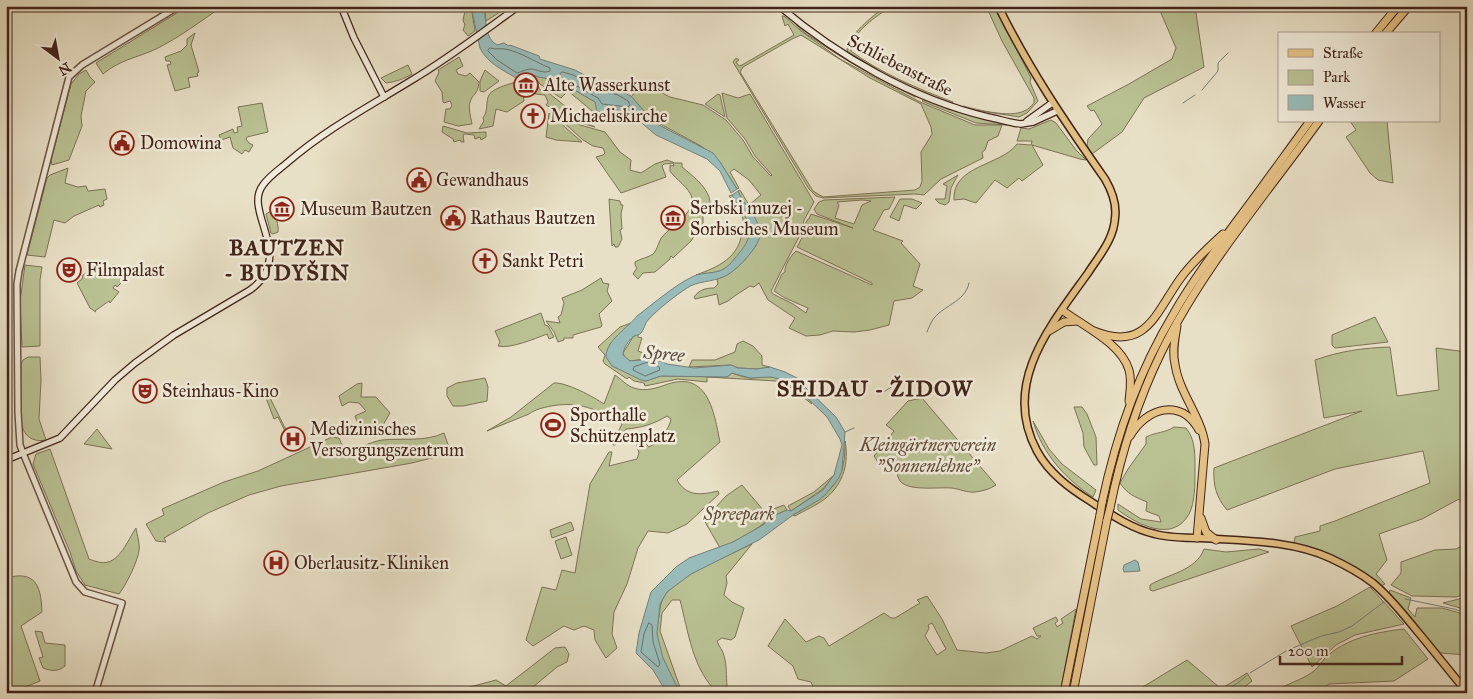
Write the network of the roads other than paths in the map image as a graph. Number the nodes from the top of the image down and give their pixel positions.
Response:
1 (179, 6) edge
2 (342, 6) edge
3 (780, 6) edge
4 (998, 6) edge
5 (1398, 6) edge
6 (1409, 6) edge
7 (518, 7) edge
8 (1377, 32) edge
9 (1387, 32) edge
10 (384, 97) junction
11 (1052, 103) junction
12 (1057, 111) junction
13 (1309, 122) edge
14 (1319, 122) edge
15 (1020, 124) junction
16 (1234, 225) junction
17 (1062, 310) junction
18 (1178, 320) junction
19 (1077, 321) junction
20 (1049, 331) junction
21 (1094, 331) junction
22 (1128, 409) junction
23 (1123, 450) junction
24 (23, 453) junction
25 (1204, 458) junction
26 (6, 460) edge
27 (1200, 514) junction
28 (1197, 538) junction
29 (1216, 540) junction
30 (1467, 692) edge
31 (95, 693) edge
32 (1064, 693) edge
33 (1073, 693) edge

1 - 24 street
2 - 10 main road
3 - 15 main road, Schliebenstraße
4 - 11 main road
5 - 8 highway
6 - 9 highway
7 - 10 main road
10 - 24 main road
11 - 12 main road
11 - 15 main road
12 - 15 main road, Schliebenstraße
12 - 17 main road
13 - 16 highway
14 - 18 highway
16 - 21 highway
16 - 22 highway
17 - 19 highway
17 - 20 main road
18 - 23 highway
18 - 25 highway
19 - 20 highway
19 - 21 highway
20 - 28 main road
21 - 22 highway
22 - 32 highway, bridge
23 - 25 highway
23 - 33 highway, bridge
24 - 26 main road
24 - 31 street
25 - 27 highway
27 - 28 highway
27 - 29 highway
28 - 29 main road
29 - 30 main road

